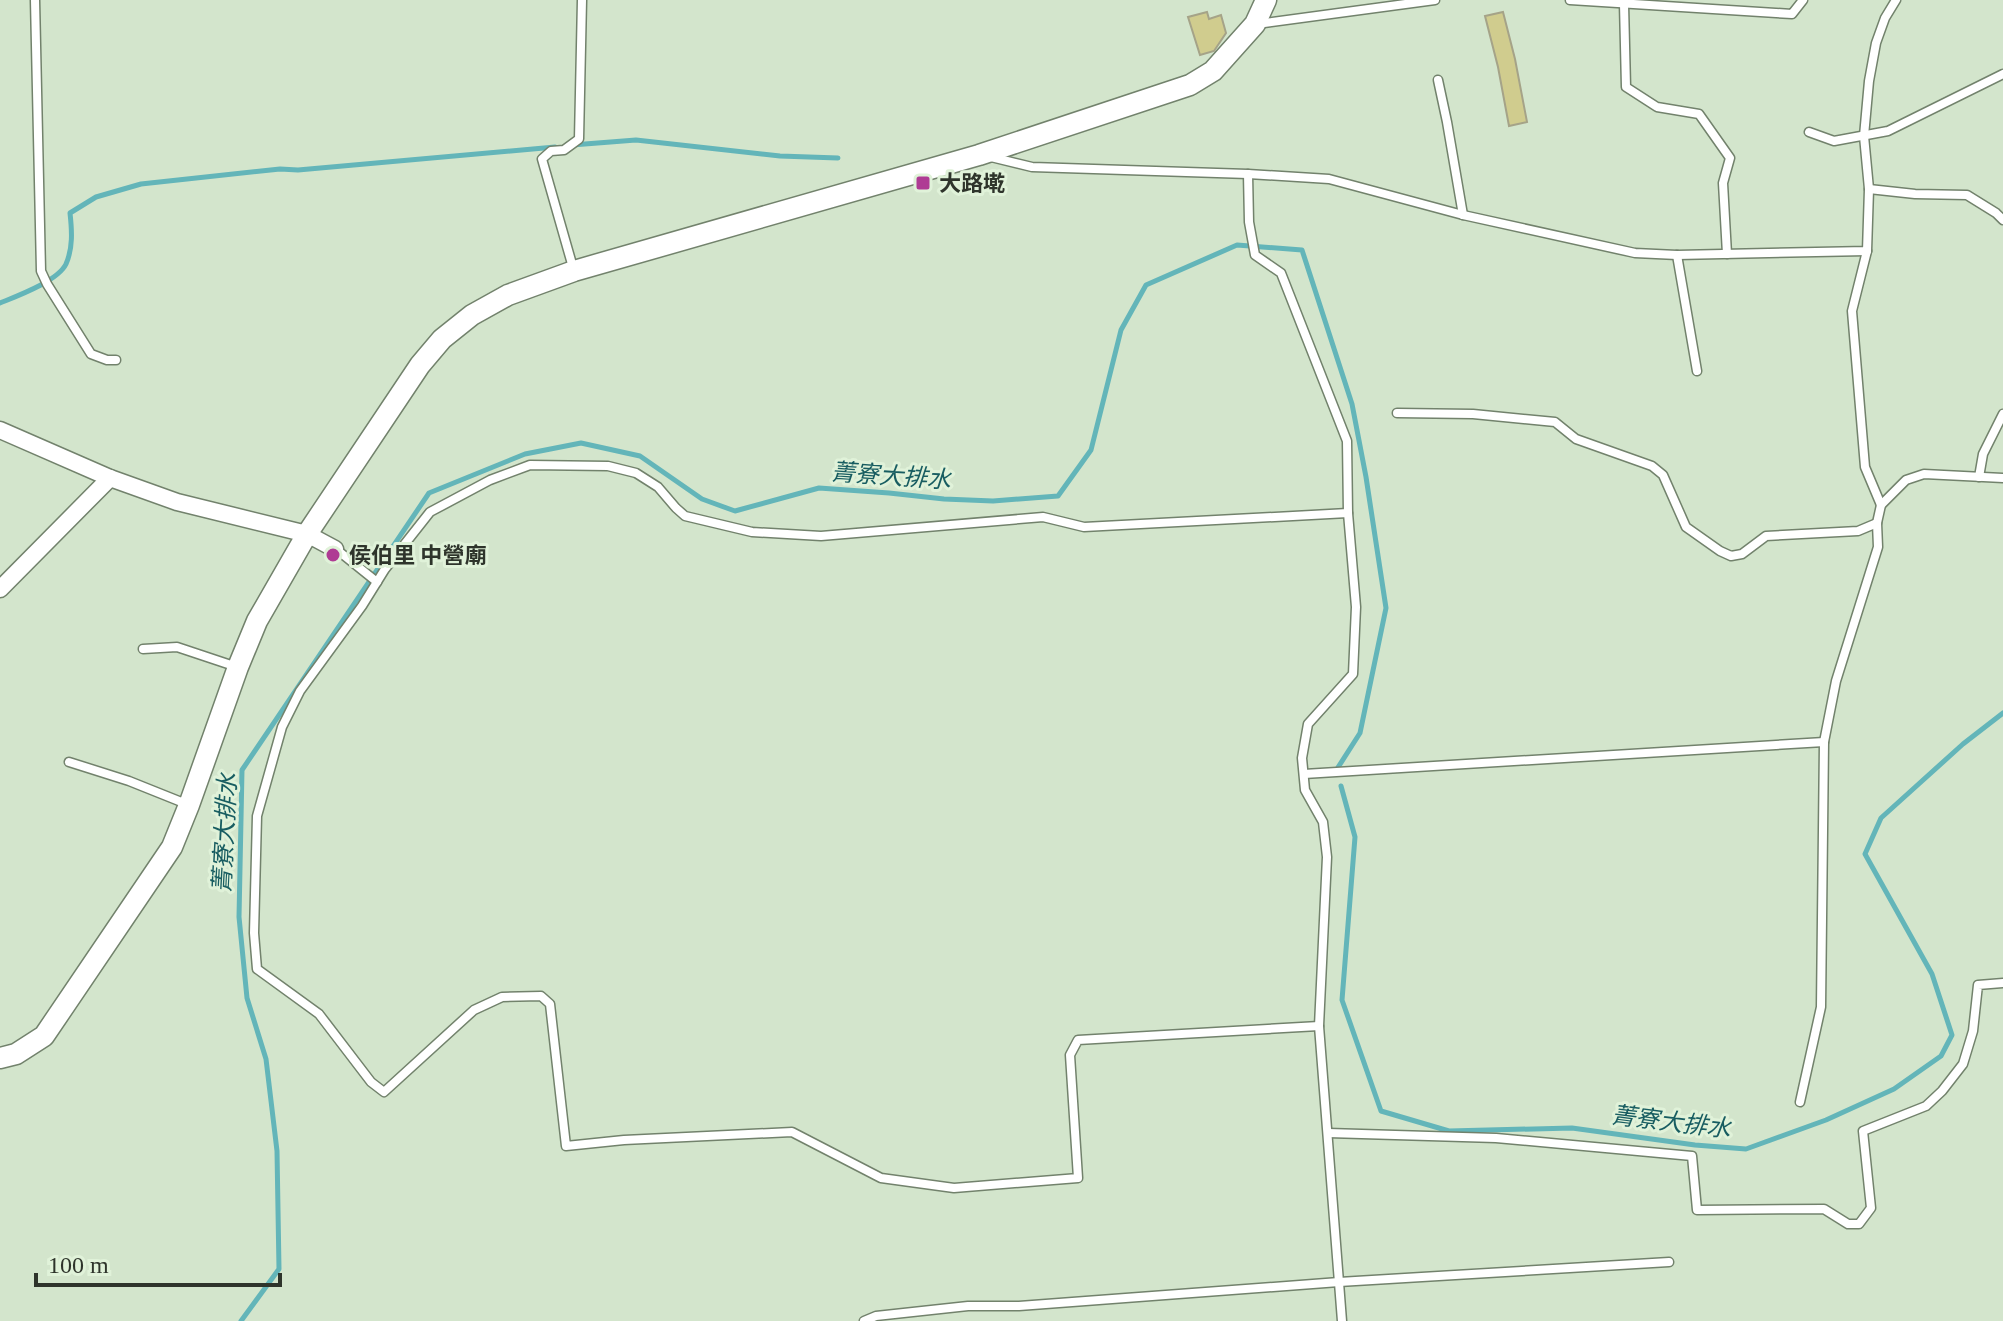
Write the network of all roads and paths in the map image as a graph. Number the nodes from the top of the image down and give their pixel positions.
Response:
1 (35, 0) edge
2 (582, 0) edge
3 (1266, 0) edge
4 (1435, 0) edge
5 (1570, 0) edge
6 (1803, 0) edge
7 (1896, 0) edge
8 (1624, 4) junction
9 (1255, 24) junction
10 (2003, 74) edge
11 (1438, 80) dead end
12 (1809, 132) dead end
13 (1864, 136) junction
14 (979, 155) junction
15 (1248, 174) junction
16 (1869, 189) junction
17 (1463, 215) junction
18 (2003, 220) edge
19 (1867, 251) junction
20 (1727, 254) junction
21 (1677, 255) junction
22 (574, 271) junction
23 (116, 360) dead end
24 (1697, 371) dead end
25 (1397, 413) dead end
26 (2003, 414) edge
27 (0, 430) edge
28 (1979, 477) junction
29 (110, 478) junction
30 (2003, 478) edge
31 (1881, 505) junction
32 (1348, 513) junction
33 (1877, 523) junction
34 (307, 534) junction
35 (335, 549) joint
36 (375, 580) junction
37 (2, 581) edge
38 (143, 649) dead end
39 (238, 667) junction
40 (1824, 742) junction
41 (69, 762) dead end
42 (1304, 774) junction
43 (189, 805) junction
44 (2003, 983) edge
45 (1319, 1026) junction
46 (0, 1058) edge
47 (1800, 1102) dead end
48 (1328, 1133) junction
49 (1669, 1262) dead end
50 (1339, 1282) junction
51 (864, 1321) edge
52 (1342, 1321) edge

1 - 23 lane
2 - 22 lane
3 - 9 street
4 - 9 lane
5 - 8 lane
6 - 8 lane
7 - 13 lane
8 - 20 lane
9 - 14 street
10 - 13 lane
11 - 17 lane
12 - 13 lane
13 - 16 lane
14 - 15 lane
14 - 22 street
15 - 17 lane
15 - 32 lane
16 - 18 lane
16 - 19 lane
17 - 21 lane
19 - 20 lane
19 - 31 lane
20 - 21 lane
21 - 24 lane
22 - 34 street
25 - 33 lane
26 - 28 lane
27 - 29 street
28 - 30 lane
28 - 31 lane
29 - 34 street
29 - 37 street
31 - 33 lane
32 - 36 lane
32 - 42 lane
33 - 40 lane
34 - 35 street
34 - 39 street
35 - 36 lane
36 - 45 lane
38 - 39 lane
39 - 43 street
40 - 42 lane
40 - 47 lane
41 - 43 lane
42 - 45 lane
43 - 46 street
44 - 48 lane
45 - 48 lane
48 - 50 lane
49 - 50 lane
50 - 51 lane
50 - 52 lane

